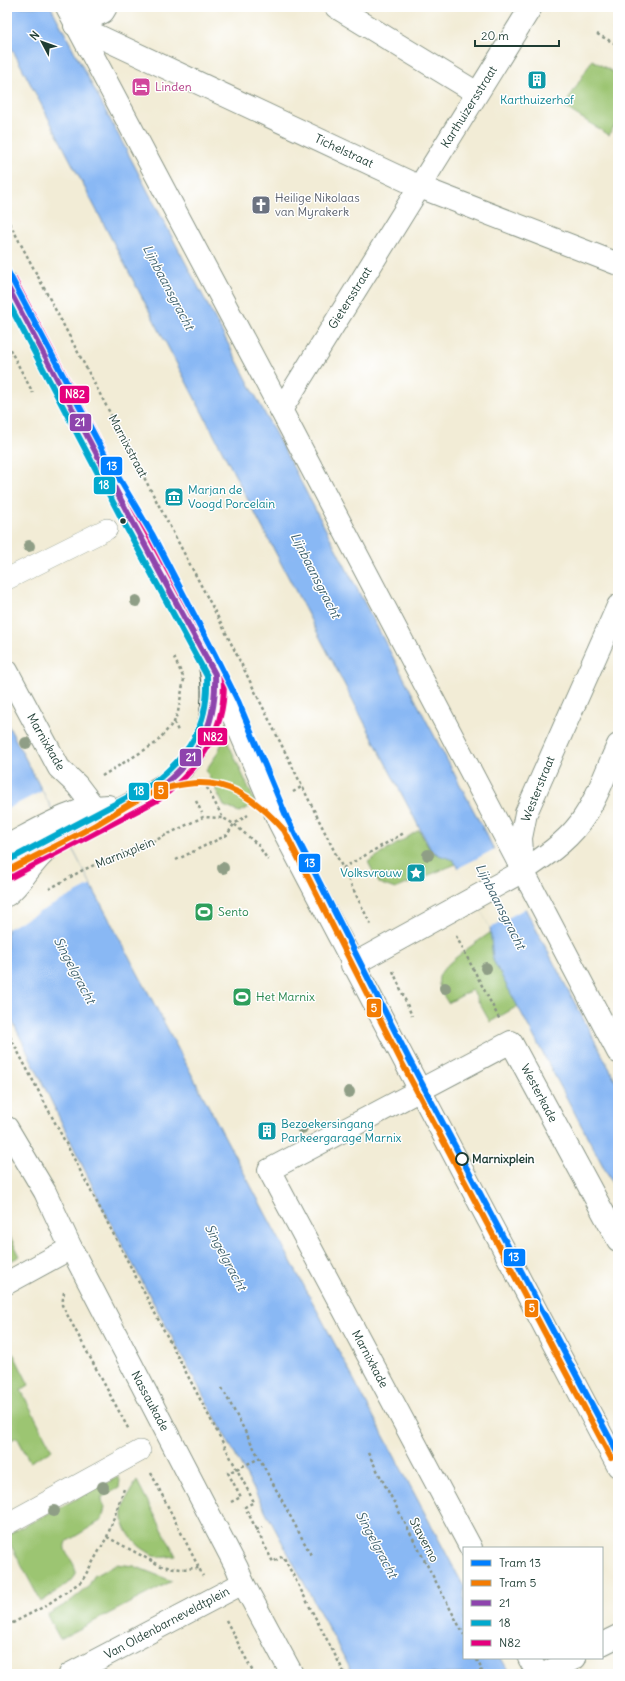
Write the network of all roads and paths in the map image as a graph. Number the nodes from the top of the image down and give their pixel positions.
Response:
1 (106, 7) edge
2 (336, 7) edge
3 (531, 7) edge
4 (71, 16) edge
5 (597, 34) dead end
6 (618, 45) edge
7 (477, 93) junction
8 (420, 187) junction
9 (7, 218) edge
10 (618, 264) edge
11 (7, 283) edge
12 (281, 410) junction
13 (107, 529) dead end
14 (7, 579) edge
15 (618, 606) edge
16 (7, 671) edge
17 (215, 674) junction
18 (174, 722) dead end
19 (618, 745) edge
20 (79, 789) junction
21 (196, 802) dead end
22 (131, 804) junction
23 (94, 806) junction
24 (202, 813) dead end
25 (234, 824) junction
26 (404, 833) dead end
27 (58, 835) junction
28 (7, 846) edge
29 (176, 860) dead end
30 (269, 862) dead end
31 (343, 868) junction
32 (7, 870) edge
33 (516, 874) junction
34 (48, 889) dead end
35 (7, 895) edge
36 (444, 914) junction
37 (382, 948) junction
38 (352, 965) junction
39 (7, 1031) edge
40 (511, 1042) junction
41 (618, 1052) edge
42 (418, 1093) junction
43 (7, 1128) edge
44 (618, 1240) edge
45 (70, 1248) junction
46 (7, 1283) edge
47 (64, 1291) dead end
48 (222, 1388) dead end
49 (368, 1453) dead end
50 (134, 1455) junction
51 (260, 1458) junction
52 (618, 1466) edge
53 (236, 1469) junction
54 (209, 1513) junction
55 (7, 1524) edge
56 (262, 1527) dead end
57 (256, 1530) junction
58 (107, 1537) junction
59 (470, 1547) edge
60 (311, 1556) dead end
61 (199, 1568) junction
62 (243, 1583) junction
63 (214, 1598) junction
64 (7, 1626) edge
65 (463, 1633) edge
66 (618, 1636) edge
67 (603, 1644) edge
68 (476, 1659) edge
69 (530, 1659) edge
70 (572, 1659) edge
71 (70, 1674) edge
72 (254, 1674) edge
73 (292, 1674) edge
74 (345, 1674) edge
75 (474, 1674) edge
76 (538, 1674) edge
77 (544, 1674) edge

1 - 4 street
2 - 7 street
3 - 7 street, Karthuizersstraat
4 - 8 street, Tichelstraat
4 - 12 street
5 - 6 path
7 - 8 street, Karthuizersstraat
8 - 10 street, Tichelstraat
8 - 12 street, Gietersstraat
9 - 31 path, Marnixstraat
11 - 17 street
12 - 33 street
13 - 14 street
15 - 33 street, Westerstraat
16 - 20 street, Marnixkade
17 - 22 street
17 - 38 street
18 - 20 path
19 - 33 street
20 - 23 street, Marnixkade
21 - 24 path
22 - 23 street
22 - 27 street
23 - 27 street
25 - 29 path
25 - 30 path
25 - 34 path, Marnixplein
26 - 31 path
27 - 28 street
27 - 32 lane
27 - 35 street
31 - 37 path, Marnixstraat
33 - 36 street
33 - 41 street
36 - 37 street
36 - 40 path
37 - 38 street
38 - 42 street
39 - 53 path
40 - 42 street
40 - 44 street, Westerkade
42 - 52 street
42 - 59 street, Marnixkade
43 - 45 street, Nassaukade
45 - 46 street
45 - 54 street, Nassaukade
47 - 50 path
48 - 51 path
49 - 65 path, Staverno
50 - 55 street
50 - 58 path
50 - 61 path
51 - 53 path
51 - 60 path
53 - 54 path
53 - 57 path
54 - 62 street, Nassaukade
56 - 57 path
57 - 74 path
58 - 61 path
58 - 64 path
61 - 63 path
62 - 63 street, Van Oldenbarneveldtplein
62 - 73 street, Nassaukade
63 - 71 street, Van Oldenbarneveldtplein
63 - 72 path
66 - 67 street
68 - 75 path
69 - 76 street
70 - 77 street

